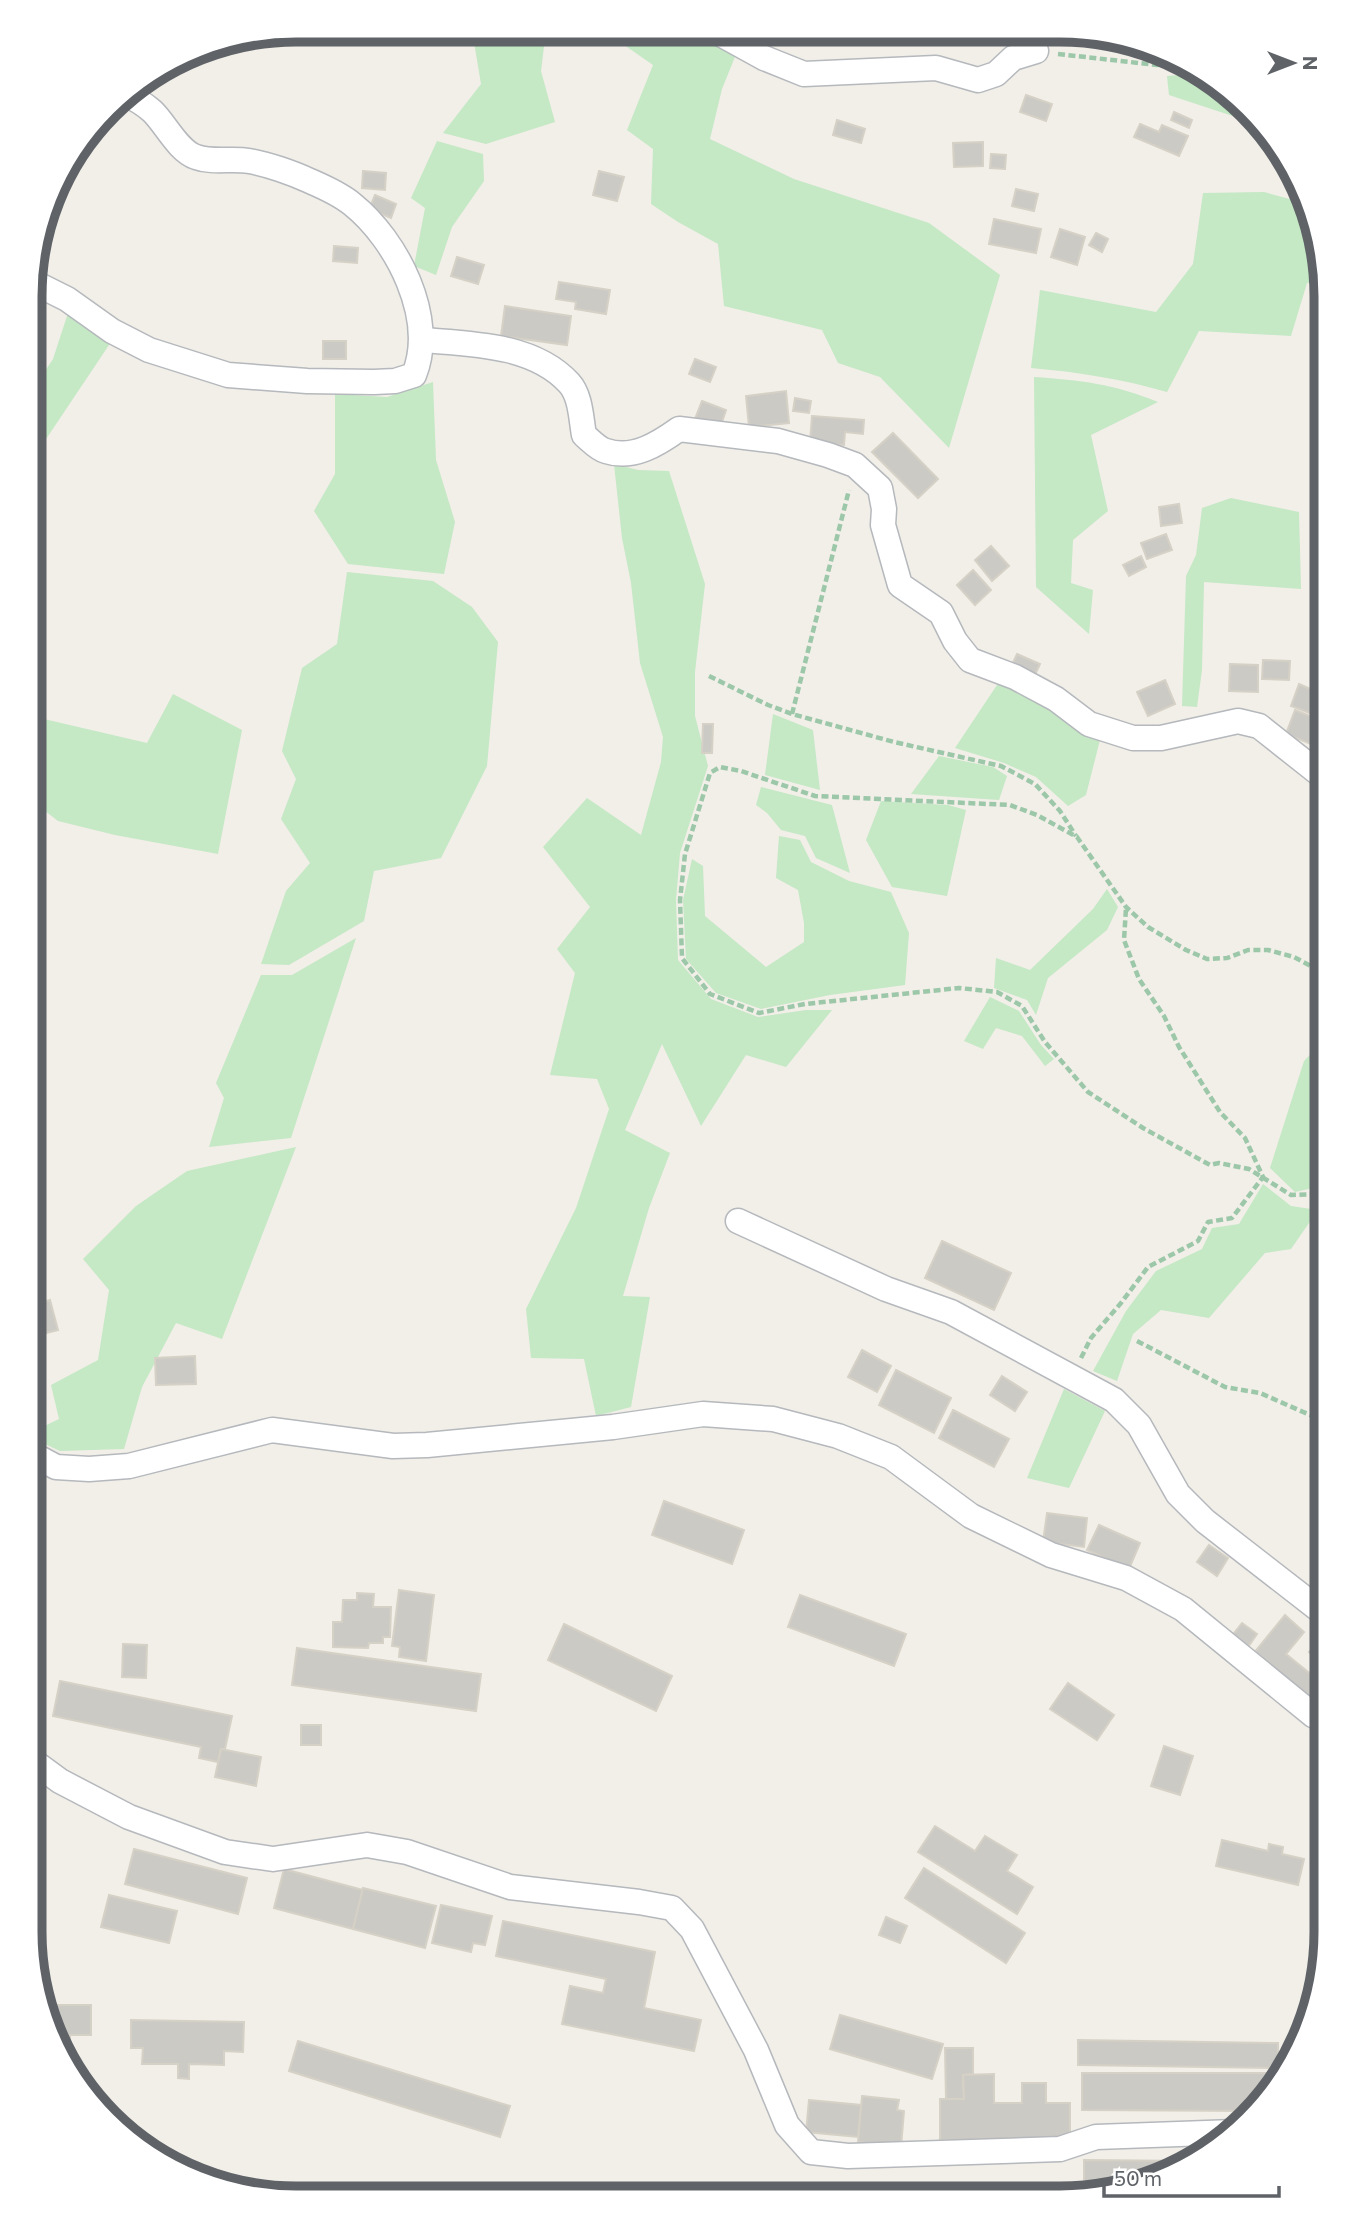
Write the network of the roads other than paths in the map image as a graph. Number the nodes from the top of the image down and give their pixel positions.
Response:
1 (735, 42) edge
2 (1037, 51) road end
3 (136, 100) edge
4 (43, 287) edge
5 (422, 340) junction
6 (1314, 770) edge
7 (738, 1220) dead end
8 (42, 1459) edge
9 (1314, 1606) edge
10 (1314, 1716) edge
11 (42, 1768) edge
12 (1214, 2133) edge

1 - 2 street
3 - 5 street
4 - 5 street
5 - 6 street
7 - 9 street
8 - 10 street
11 - 12 street

